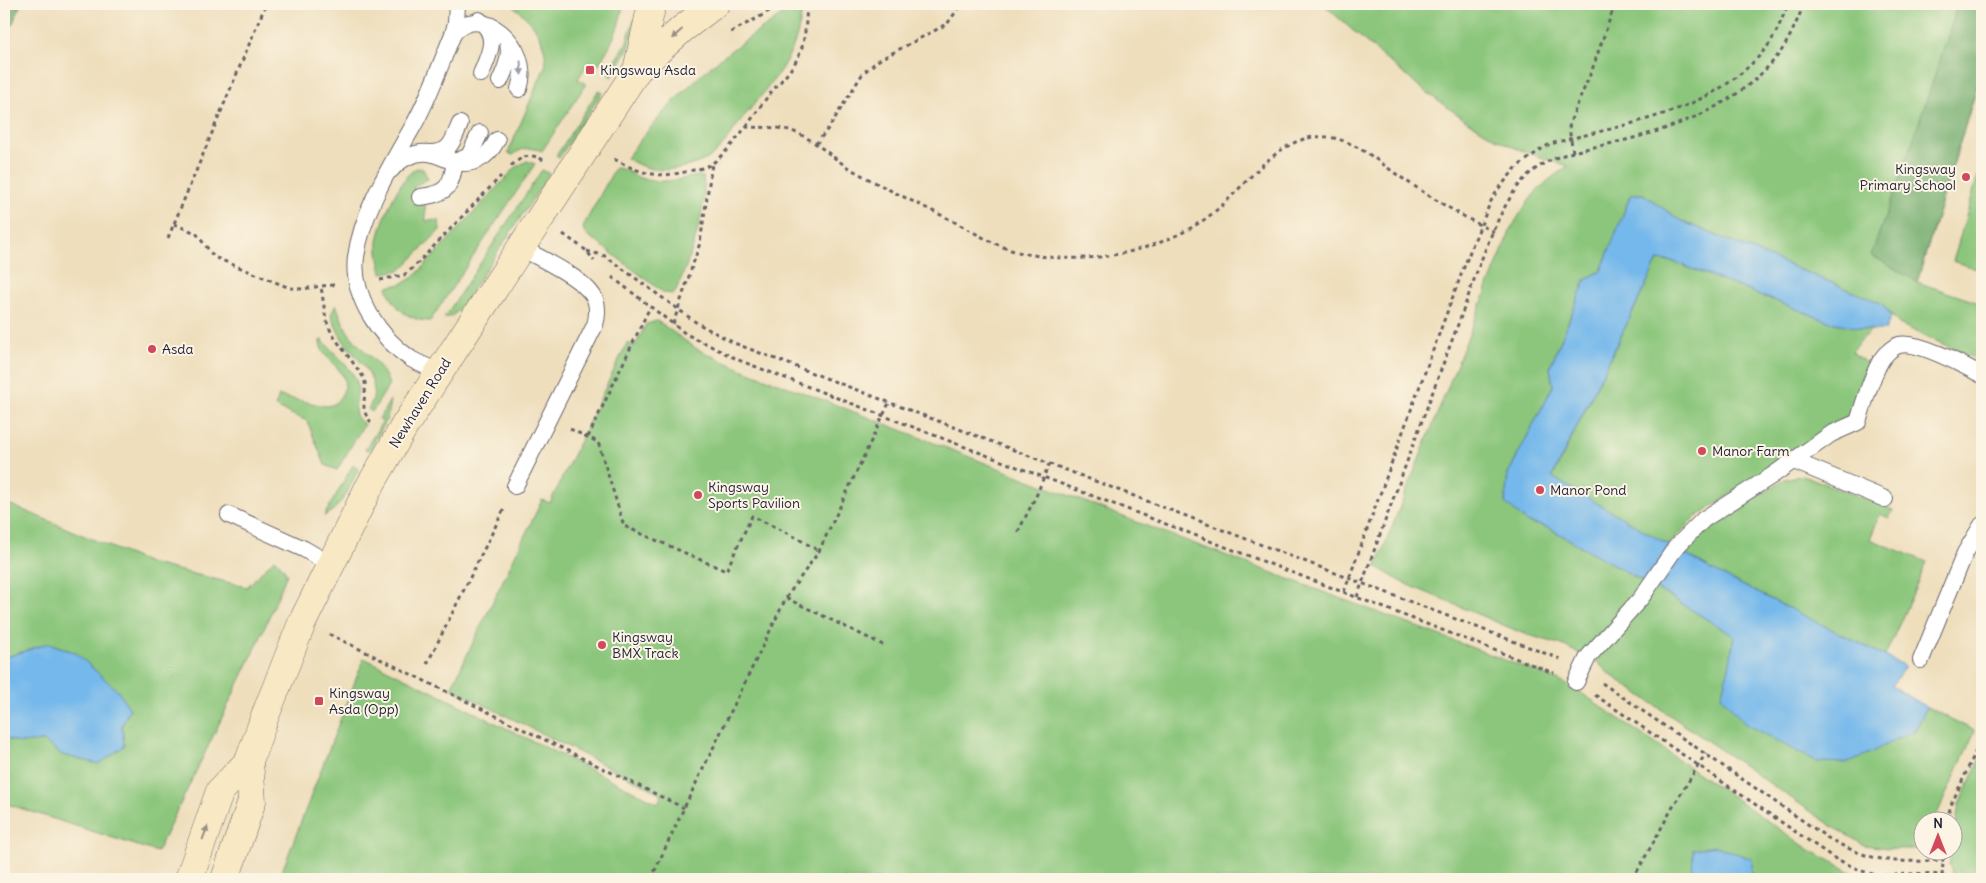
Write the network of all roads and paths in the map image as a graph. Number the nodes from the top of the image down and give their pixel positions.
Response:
1 (266, 4) edge
2 (457, 4) edge
3 (461, 4) edge
4 (652, 4) edge
5 (715, 4) edge
6 (780, 4) edge
7 (807, 4) edge
8 (960, 4) edge
9 (1615, 4) edge
10 (1788, 4) edge
11 (1804, 4) edge
12 (480, 20) junction
13 (453, 34) junction
14 (504, 34) junction
15 (728, 34) dead end
16 (637, 70) junction
17 (480, 74) dead end
18 (500, 81) dead end
19 (519, 89) dead end
20 (460, 124) dead end
21 (746, 127) junction
22 (480, 133) dead end
23 (1571, 139) junction
24 (497, 140) dead end
25 (816, 144) junction
26 (1573, 152) junction
27 (430, 153) junction
28 (454, 162) junction
29 (609, 162) dead end
30 (712, 164) junction
31 (509, 168) dead end
32 (502, 175) dead end
33 (385, 176) junction
34 (567, 177) junction
35 (420, 197) dead end
36 (540, 219) junction
37 (174, 224) junction
38 (1480, 225) junction
39 (570, 227) dead end
40 (1494, 232) junction
41 (565, 235) junction
42 (168, 238) dead end
43 (521, 248) junction
44 (587, 251) junction
45 (546, 262) junction
46 (599, 267) dead end
47 (606, 273) dead end
48 (358, 282) junction
49 (321, 286) junction
50 (650, 307) junction
51 (678, 309) junction
52 (673, 324) junction
53 (439, 372) junction
54 (1982, 375) edge
55 (889, 403) junction
56 (884, 416) junction
57 (549, 419) junction
58 (371, 422) dead end
59 (588, 437) junction
60 (1794, 461) junction
61 (1049, 464) junction
62 (1043, 478) junction
63 (516, 486) joint
64 (1884, 499) dead end
65 (229, 515) dead end
66 (1982, 525) edge
67 (1018, 532) dead end
68 (819, 551) junction
69 (330, 564) junction
70 (1349, 579) junction
71 (1362, 584) junction
72 (1344, 592) junction
73 (786, 598) junction
74 (1357, 598) junction
75 (302, 623) junction
76 (333, 626) dead end
77 (329, 634) junction
78 (326, 643) dead end
79 (883, 645) dead end
80 (1921, 660) dead end
81 (426, 664) dead end
82 (1579, 676) junction
83 (1982, 738) edge
84 (1706, 753) junction
85 (249, 761) junction
86 (1698, 765) junction
87 (684, 808) junction
88 (1950, 810) edge
89 (1944, 860) joint
90 (1942, 876) junction
91 (189, 879) edge
92 (224, 879) edge
93 (651, 879) edge
94 (1632, 879) edge
95 (1947, 879) edge

1 - 37 path
2 - 13 lane
3 - 12 lane
4 - 16 street, Newhaven Road
5 -> 16 street, Newhaven Road
6 - 15 path
7 - 21 path
8 - 25 path
9 - 23 path
10 - 23 path
11 - 26 path
12 - 13 lane
12 - 14 lane
12 - 17 lane
13 - 33 lane
14 - 18 lane
14 -> 19 lane
16 - 34 street, Newhaven Road
20 - 27 lane
21 - 25 path
21 - 30 path
22 - 28 lane
23 - 26 path
23 - 38 path
24 - 28 lane
25 - 38 path
26 - 40 path
27 - 28 lane
27 - 33 lane
28 - 35 lane
29 - 30 path
30 - 51 path
31 - 34 path
32 - 48 path
33 - 48 lane
34 - 36 street, Newhaven Road
36 - 41 path
36 - 43 street, Newhaven Road
37 - 42 path
37 - 49 path
38 - 40 path
38 - 70 path
39 - 41 path
40 - 71 path
41 - 44 path
41 - 45 path
43 - 45 lane
43 - 53 street, Newhaven Road
44 - 46 path
44 - 51 path
45 - 57 lane
47 - 50 path
48 - 49 path
48 - 53 lane
49 - 58 path
50 - 52 path
50 - 59 path
51 - 52 path
51 - 55 path
52 - 56 path
53 - 69 street, Newhaven Road
54 - 60 lane
55 - 56 path
55 - 61 path
56 - 62 path
56 - 68 path
57 - 59 path
57 - 63 lane
59 - 68 path
60 - 64 lane
60 - 82 lane
61 - 62 path
61 - 70 path
62 - 67 path
62 - 72 path
63 - 81 path
65 - 69 lane
66 - 80 lane
68 - 73 path
69 - 75 street, Newhaven Road
70 - 71 path
70 - 72 path
71 - 74 path
71 - 82 path
72 - 74 path
73 - 79 path
73 - 87 path
74 - 82 path
75 - 77 path
75 - 85 street, Newhaven Road
76 - 77 path
77 - 78 path
77 - 87 path
82 - 84 path
82 - 86 path
83 - 88 path
84 - 86 path
84 - 89 path
91 -> 85 street, Newhaven Road
85 - 92 street, Newhaven Road
86 - 90 path
86 - 94 path
87 - 93 path
89 - 90 path
90 - 95 path

